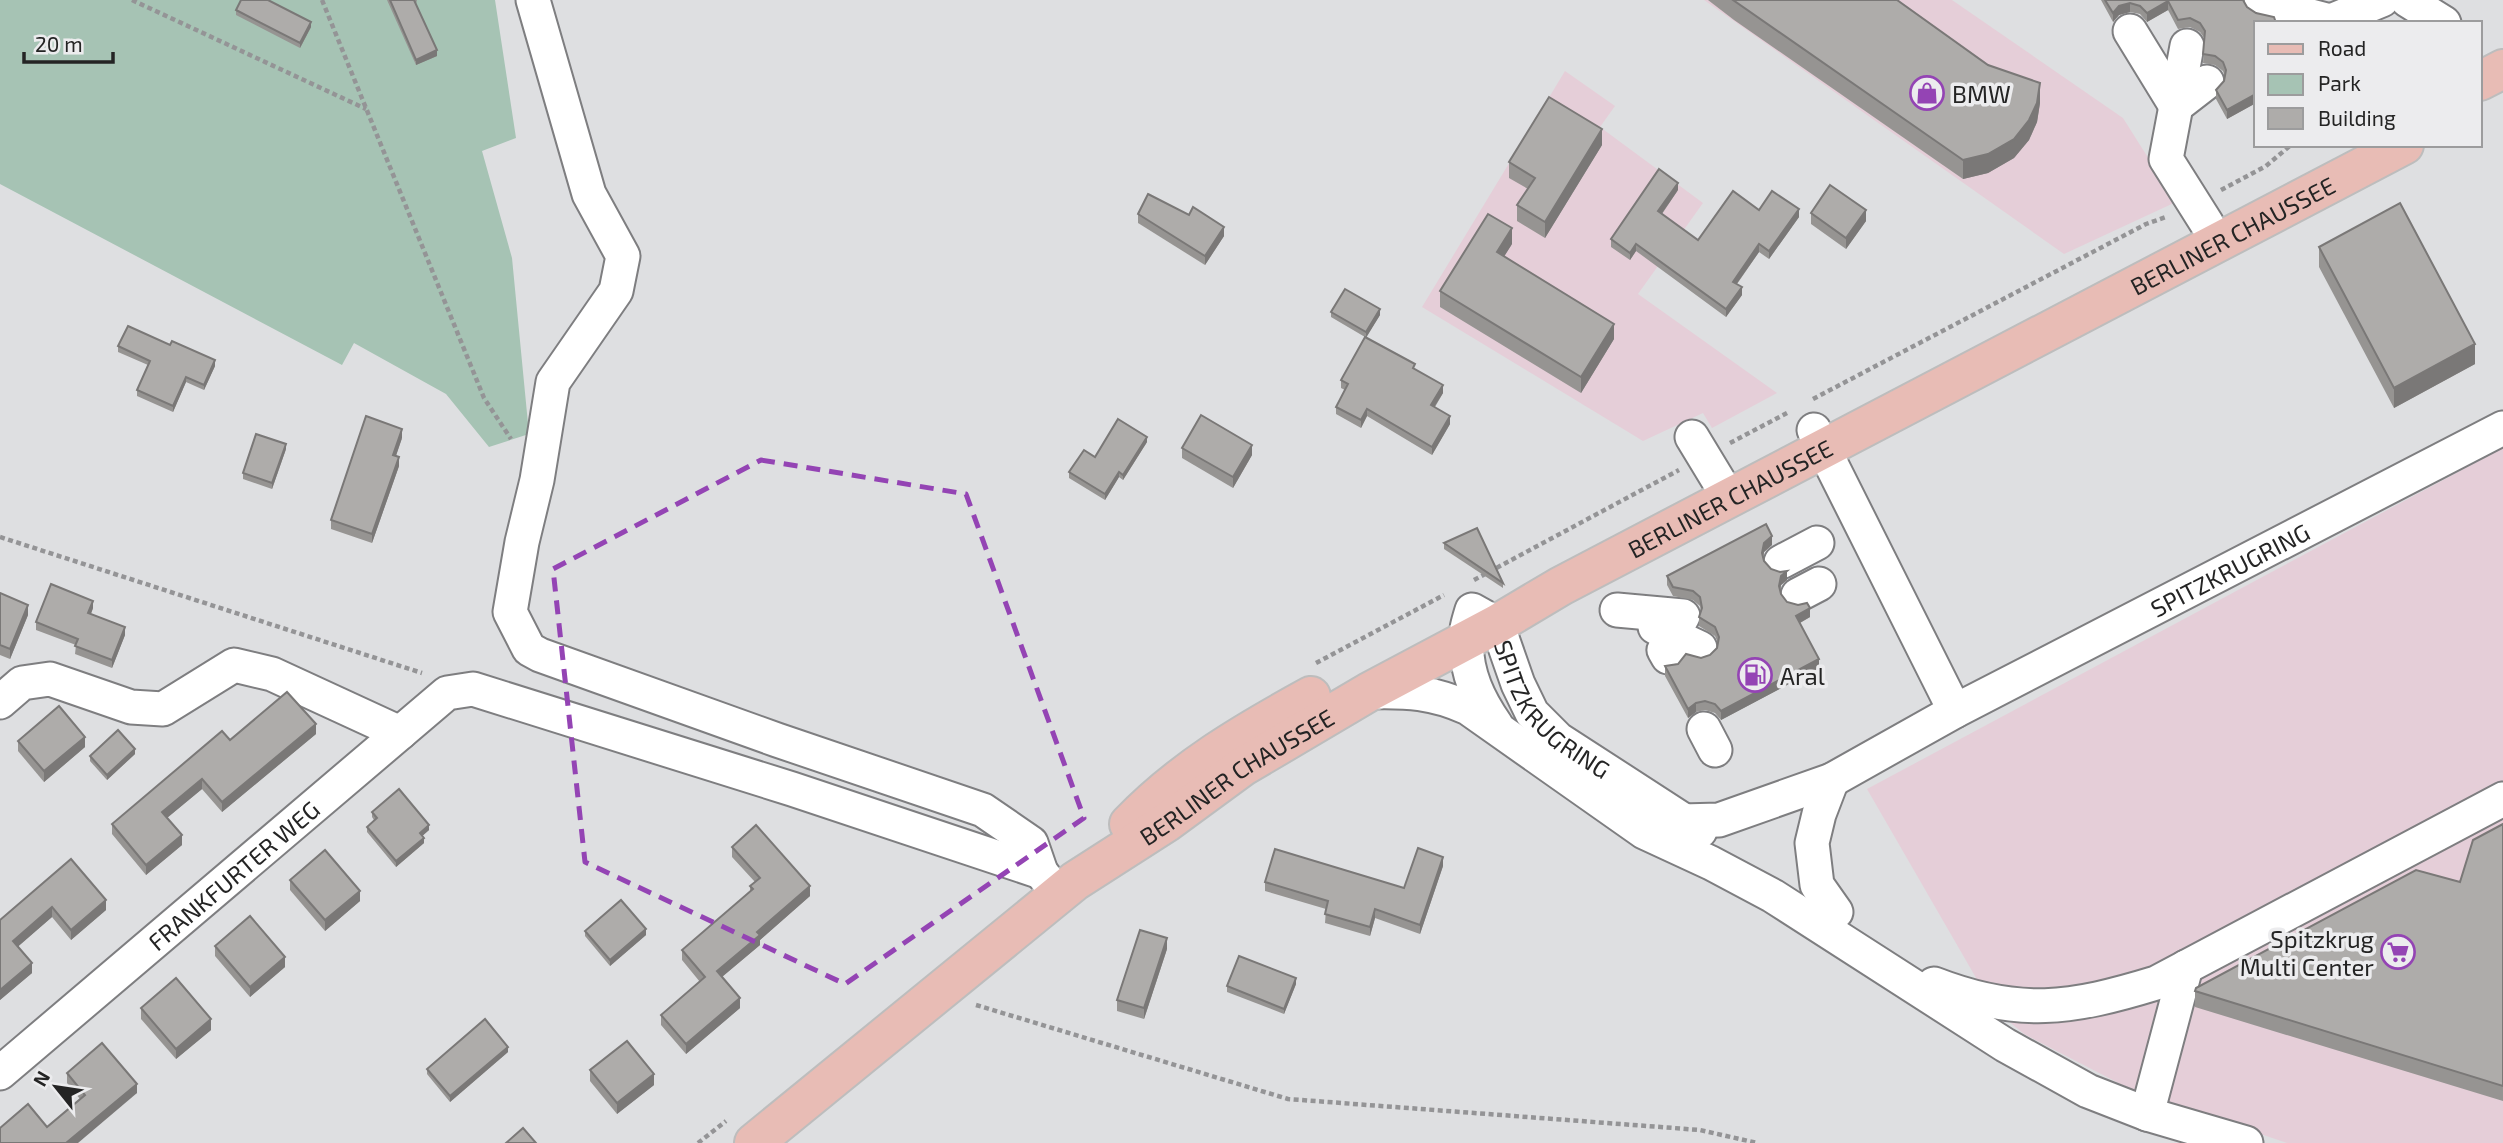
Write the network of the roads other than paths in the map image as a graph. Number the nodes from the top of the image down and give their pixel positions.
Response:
1 (533, 0) edge
2 (2382, 0) edge
3 (2407, 0) edge
4 (2261, 3) dead end
5 (2329, 15) edge
6 (2441, 21) edge
7 (2130, 31) dead end
8 (2188, 46) dead end
9 (2207, 82) dead end
10 (2176, 106) junction
11 (2353, 147) edge
12 (2400, 147) edge
13 (2207, 224) junction
14 (2503, 428) edge
15 (1692, 437) dead end
16 (1819, 439) junction
17 (1724, 489) junction
18 (1817, 543) dead end
19 (1781, 562) dead end
20 (1478, 625) junction
21 (1369, 692) junction
22 (0, 702) edge
23 (1955, 711) junction
24 (1499, 730) junction
25 (400, 733) junction
26 (1832, 780) junction
27 (2503, 799) edge
28 (1682, 821) junction
29 (1058, 882) junction
30 (1836, 912) junction
31 (1864, 955) junction
32 (2186, 967) junction
33 (1919, 978) junction
34 (2005, 1045) junction
35 (0, 1073) edge
36 (2147, 1114) junction
37 (754, 1143) edge
38 (2246, 1143) edge

1 - 29 street
2 - 5 street
3 - 6 street
4 - 5 street
7 - 10 street
8 - 10 street
9 - 10 street
10 - 13 street
11 - 13 main road, BERLINER CHAUSSEE
12 - 16 main road, BERLINER CHAUSSEE
13 - 16 main road, BERLINER CHAUSSEE
14 - 23 street, SPITZKRUGRING
15 - 17 street
16 - 17 main road, BERLINER CHAUSSEE
16 - 23 street
17 - 20 main road, BERLINER CHAUSSEE
18 - 19 street
20 - 21 main road, BERLINER CHAUSSEE
20 - 24 street, SPITZKRUGRING
20 - 28 street, SPITZKRUGRING
20 - 29 main road, BERLINER CHAUSSEE
21 - 24 street, SPITZKRUGRING
21 - 29 main road, BERLINER CHAUSSEE
22 - 25 street
23 - 26 street, SPITZKRUGRING
24 - 31 street, SPITZKRUGRING
25 - 29 street, FRANKFURTER WEG
25 - 35 street, FRANKFURTER WEG
26 - 28 street, SPITZKRUGRING
26 - 30 street, SPITZKRUGRING
27 - 32 street, SPITZKRUGRING
28 - 30 street, SPITZKRUGRING
29 - 37 main road, BERLINER CHAUSSEE
30 - 33 street, SPITZKRUGRING
31 - 33 street, SPITZKRUGRING
31 - 34 street, SPITZKRUGRING
32 - 33 street, SPITZKRUGRING
32 - 36 street
33 - 34 street, SPITZKRUGRING
34 - 36 street, SPITZKRUGRING
36 - 38 street, SPITZKRUGRING

